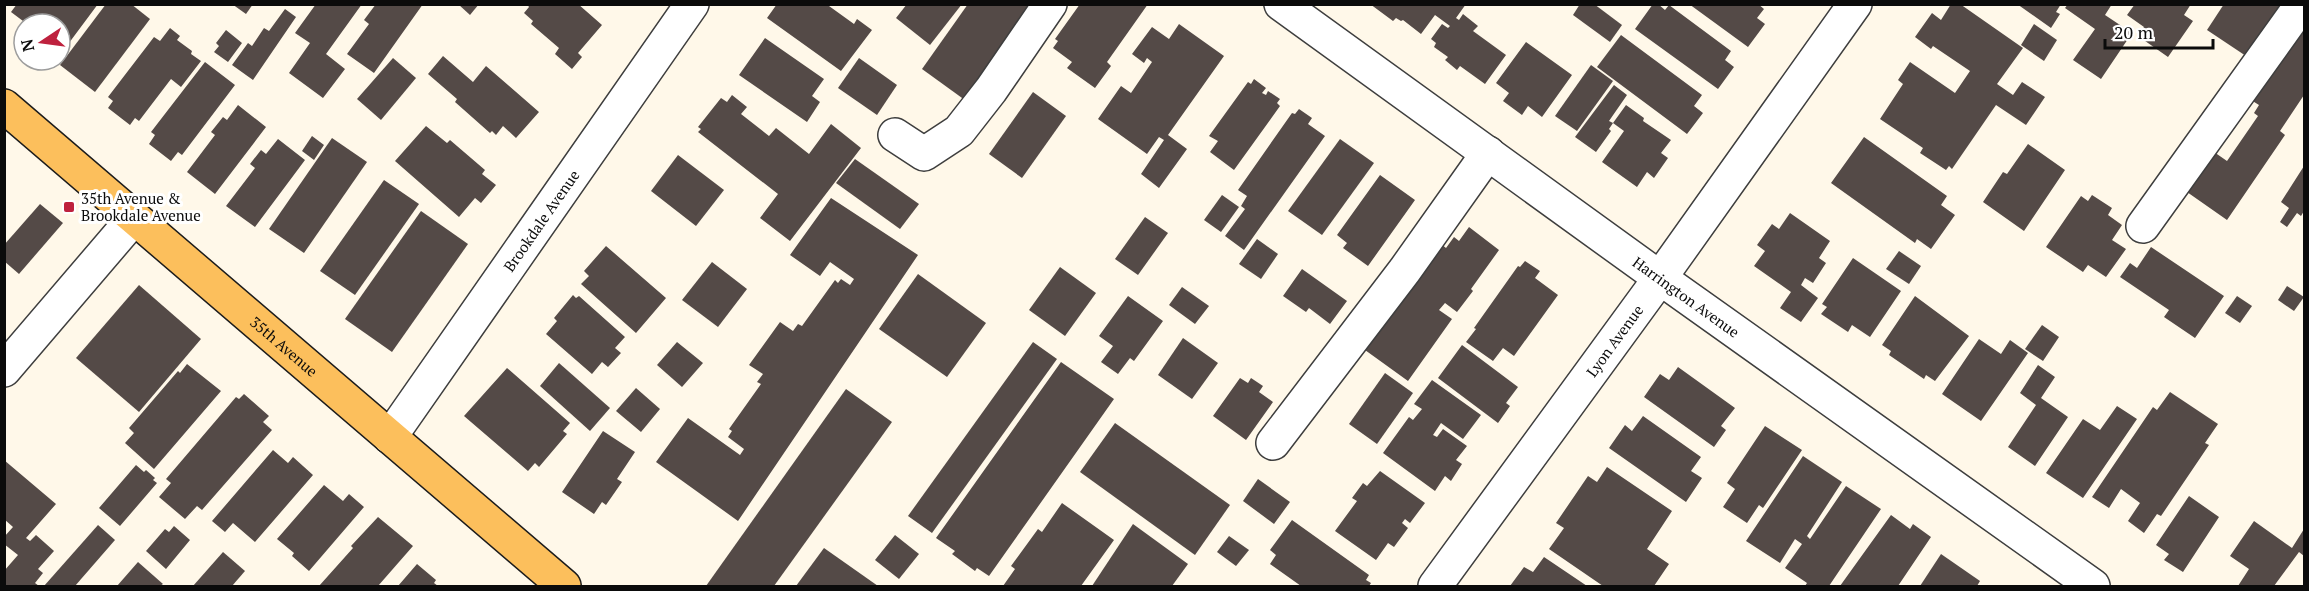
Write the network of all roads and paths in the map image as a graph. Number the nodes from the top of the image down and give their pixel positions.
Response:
1 (692, 4) edge
2 (1050, 4) edge
3 (1281, 4) edge
4 (1855, 4) edge
5 (2302, 4) edge
6 (4, 106) edge
7 (895, 135) dead end
8 (1488, 153) junction
9 (134, 218) junction
10 (2143, 226) dead end
11 (1660, 278) junction
12 (4, 370) edge
13 (390, 437) junction
14 (1274, 443) dead end
15 (564, 586) edge
16 (1436, 586) edge
17 (2093, 586) edge

1 - 13 street, Brookdale Avenue
2 - 7 street
3 - 8 street, Harrington Avenue
4 - 11 street, Lyon Avenue
5 - 10 street
6 - 9 main road, 35th Avenue
8 - 11 street, Harrington Avenue
8 - 14 street
9 - 12 street
9 - 13 main road, 35th Avenue
11 - 16 street, Lyon Avenue
11 - 17 street, Harrington Avenue
13 - 15 main road, 35th Avenue

